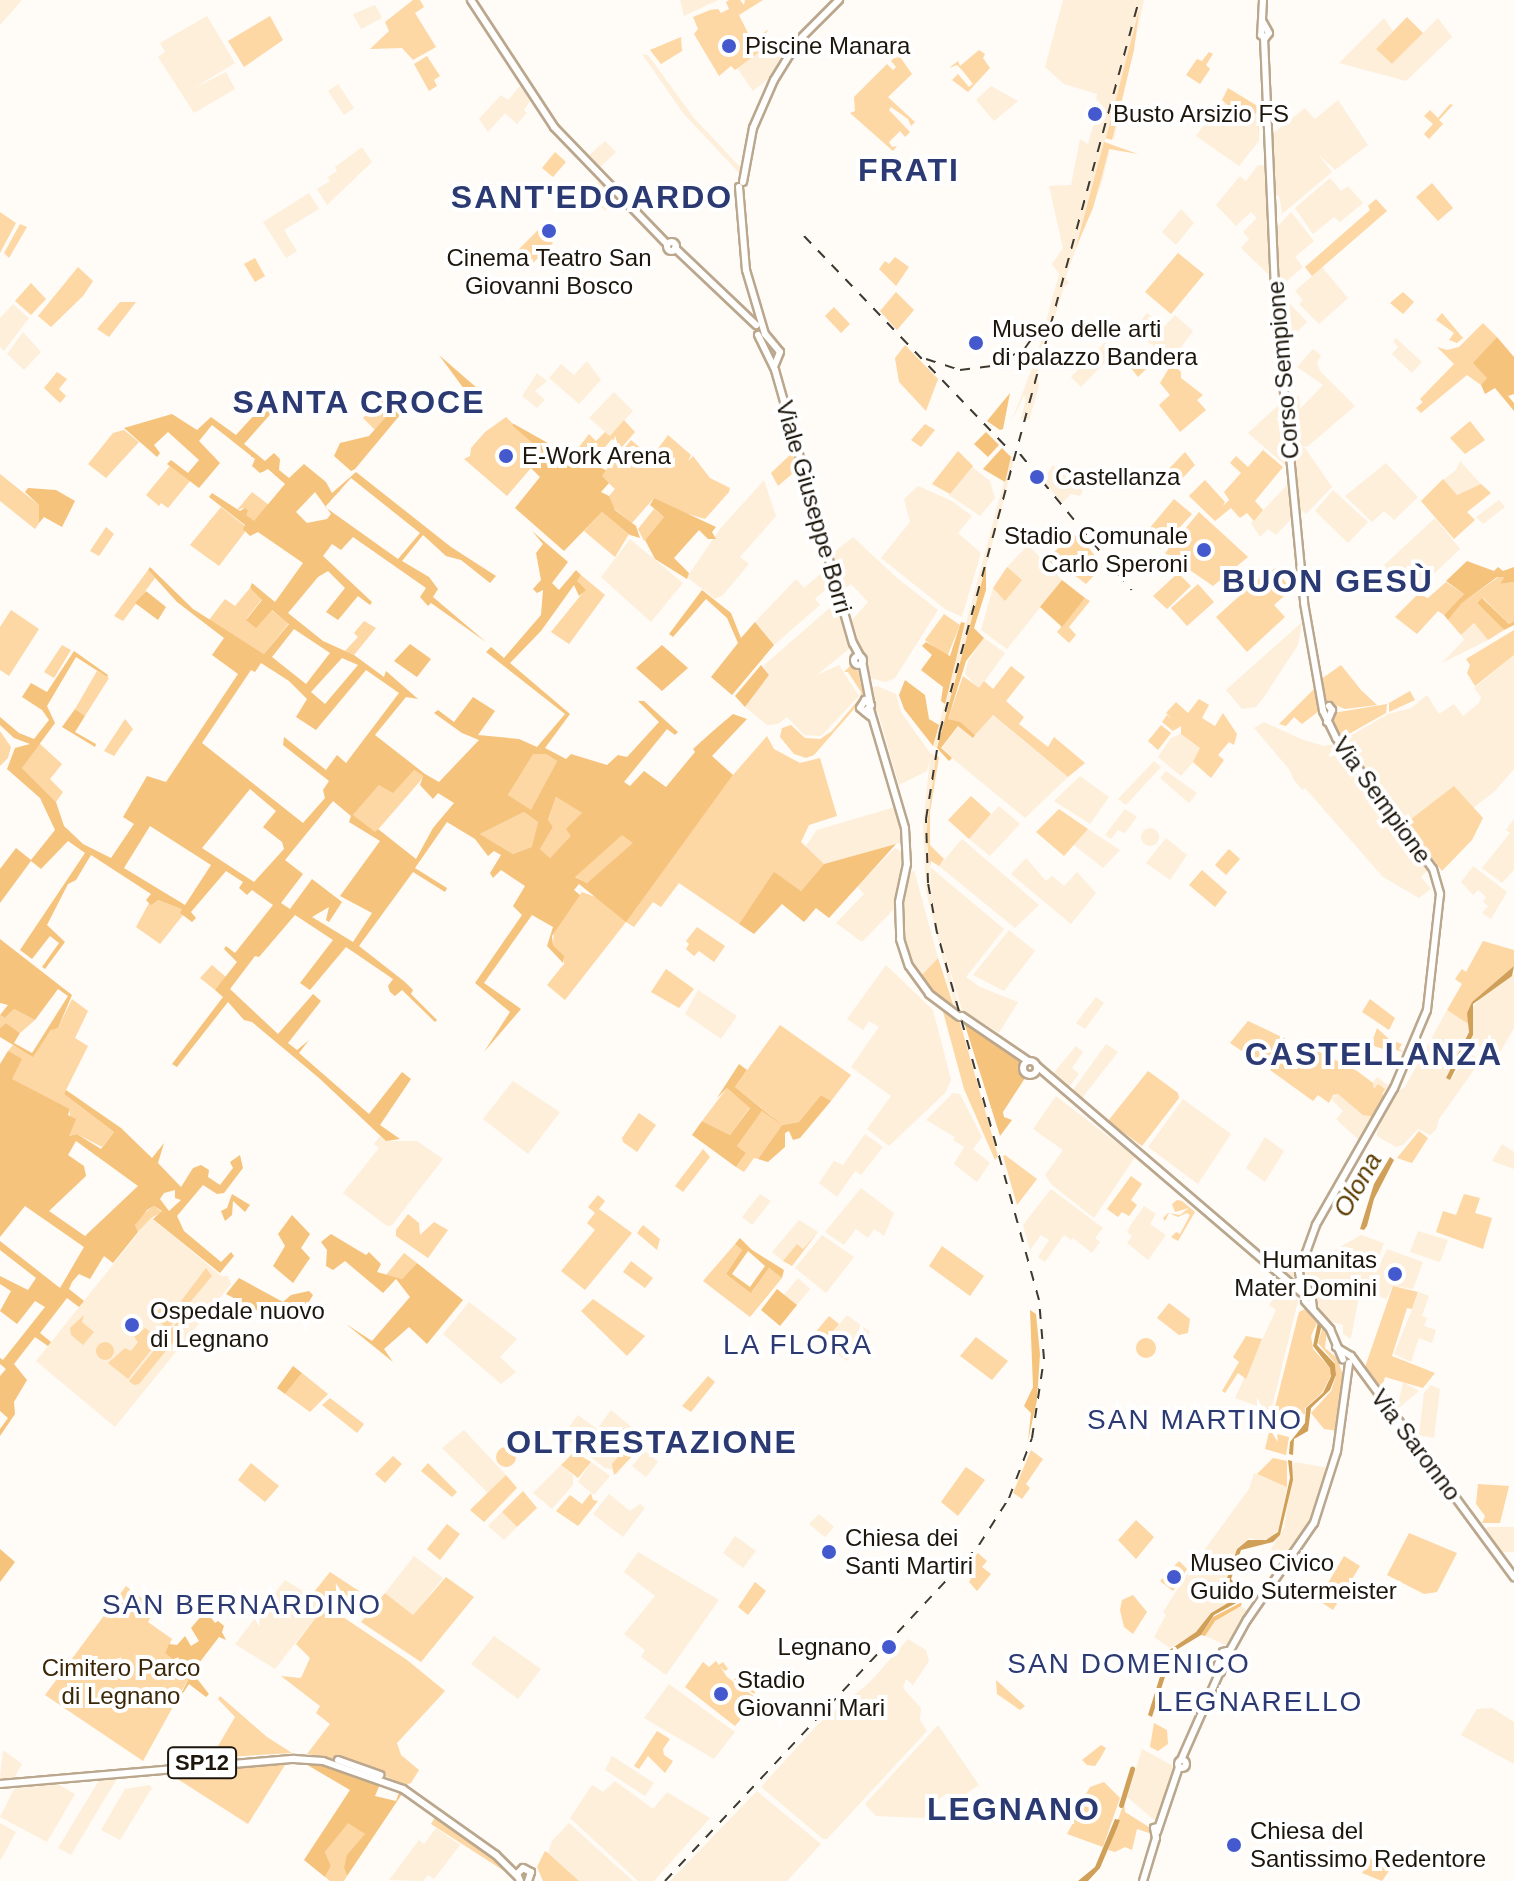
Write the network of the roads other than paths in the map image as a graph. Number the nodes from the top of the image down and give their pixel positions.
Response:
1 (471, 0) edge
2 (839, 0) edge
3 (1263, 0) edge
4 (758, 328) junction
5 (768, 353) junction
6 (777, 358) junction
7 (775, 370) junction
8 (1326, 710) joint
9 (1026, 1063) junction
10 (1035, 1070) junction
11 (1281, 1276) junction
12 (1294, 1283) junction
13 (1304, 1294) junction
14 (1347, 1360) junction
15 (1360, 1369) junction
16 (1347, 1379) junction
17 (1514, 1575) edge
18 (0, 1783) edge
19 (496, 1855) junction
20 (523, 1868) junction
21 (530, 1877) edge
22 (518, 1879) edge
23 (537, 1881) edge
24 (1143, 1881) edge

1 - 4 main road
2 - 4 main road
3 - 8 main road, Corso Sempione
4 - 5 main road, Viale Giuseppe Borri
4 - 6 main road
5 - 6 main road
5 - 7 main road, Viale Giuseppe Borri
6 - 7 main road
7 - 9 main road, Viale Giuseppe Borri
8 - 12 main road, Via Sempione
9 - 10 main road
9 - 10 main road
10 - 11 main road
11 - 12 main road
11 - 13 main road
12 - 13 main road
13 - 14 main road, Via Saronno
14 - 15 main road, Via Saronno
14 - 16 main road
15 - 16 main road
15 - 17 main road, Via Saronno
16 - 24 main road
18 - 19 main road, SP12
19 - 20 main road, SP12
19 - 22 main road, SP12
20 - 21 main road
20 - 22 main road
21 - 23 main road

